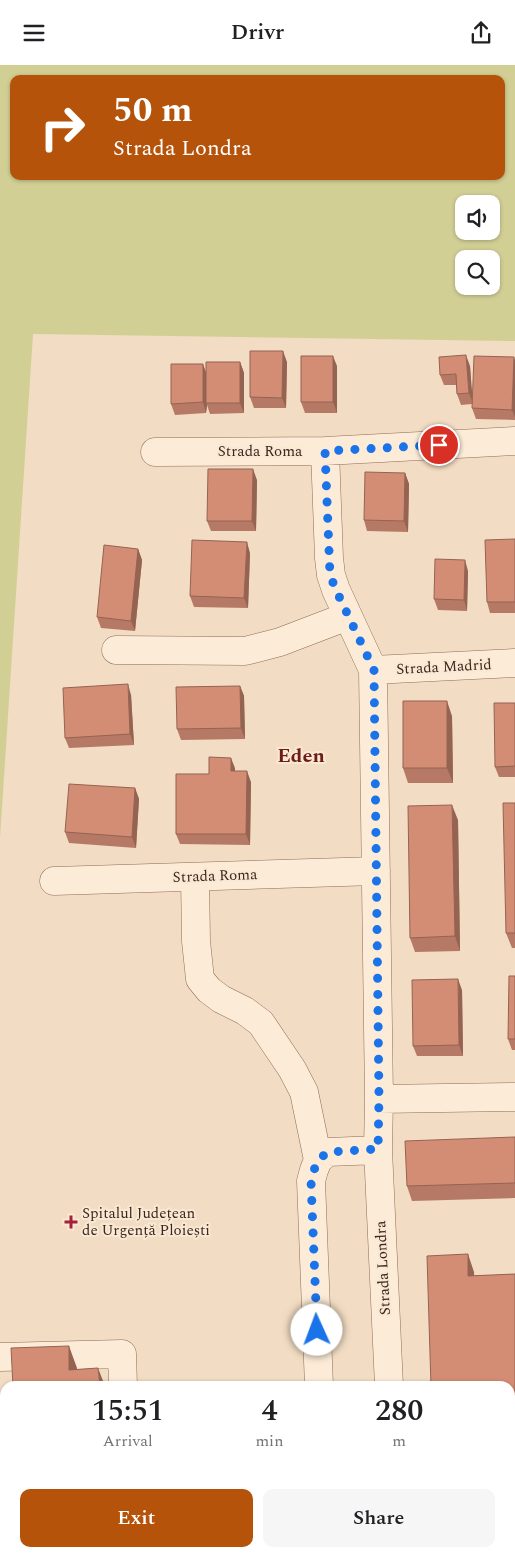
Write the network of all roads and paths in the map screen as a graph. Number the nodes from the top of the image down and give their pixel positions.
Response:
1 (515, 441) edge
2 (325, 451) junction
3 (155, 452) dead end
4 (348, 616) junction
5 (116, 650) dead end
6 (515, 663) edge
7 (374, 670) junction
8 (376, 871) junction
9 (195, 877) junction
10 (54, 881) dead end
11 (515, 1097) edge
12 (379, 1099) junction
13 (378, 1149) junction
14 (318, 1160) junction
15 (0, 1357) edge
16 (123, 1381) edge
17 (320, 1381) edge
18 (389, 1381) edge

1 - 2 street, Strada Roma
2 - 3 street, Strada Roma
2 - 4 street, Strada Londra
4 - 5 street
4 - 7 street, Strada Londra
6 - 7 street, Strada Madrid
7 - 8 street, Strada Londra
8 - 9 street, Strada Roma
8 - 12 street, Strada Londra
9 - 10 street, Strada Roma
9 - 14 street
11 - 12 street
12 - 13 street, Strada Londra
13 - 14 street
13 - 18 street, Strada Londra
14 - 17 street
15 - 16 street

